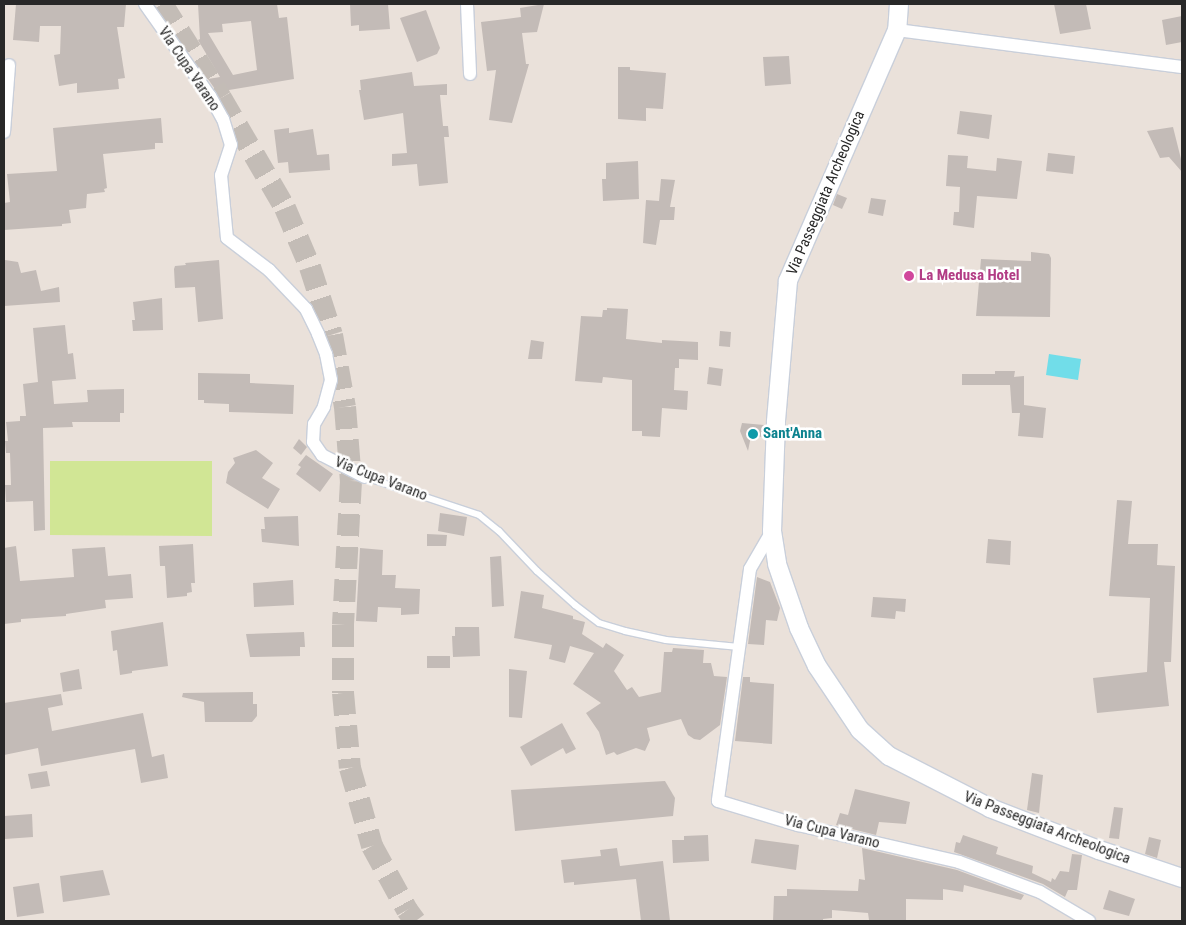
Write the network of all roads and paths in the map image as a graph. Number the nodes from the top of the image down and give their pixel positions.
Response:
1 (144, 4) edge
2 (467, 4) edge
3 (899, 4) edge
4 (897, 30) junction
5 (9, 65) dead end
6 (1182, 67) edge
7 (470, 74) dead end
8 (4, 132) edge
9 (365, 477) joint
10 (772, 531) junction
11 (738, 647) junction
12 (1182, 878) edge
13 (1089, 921) edge

1 - 9 street, Via Cupa Varano
2 - 7 street
3 - 4 street, Via Passeggiata Archeologica
4 - 6 street
4 - 10 street, Via Passeggiata Archeologica
5 - 8 street
9 - 11 lane, Via Cupa Varano
10 - 11 street, Via Cupa Varano
10 - 12 street, Via Passeggiata Archeologica
11 - 13 street, Via Cupa Varano

